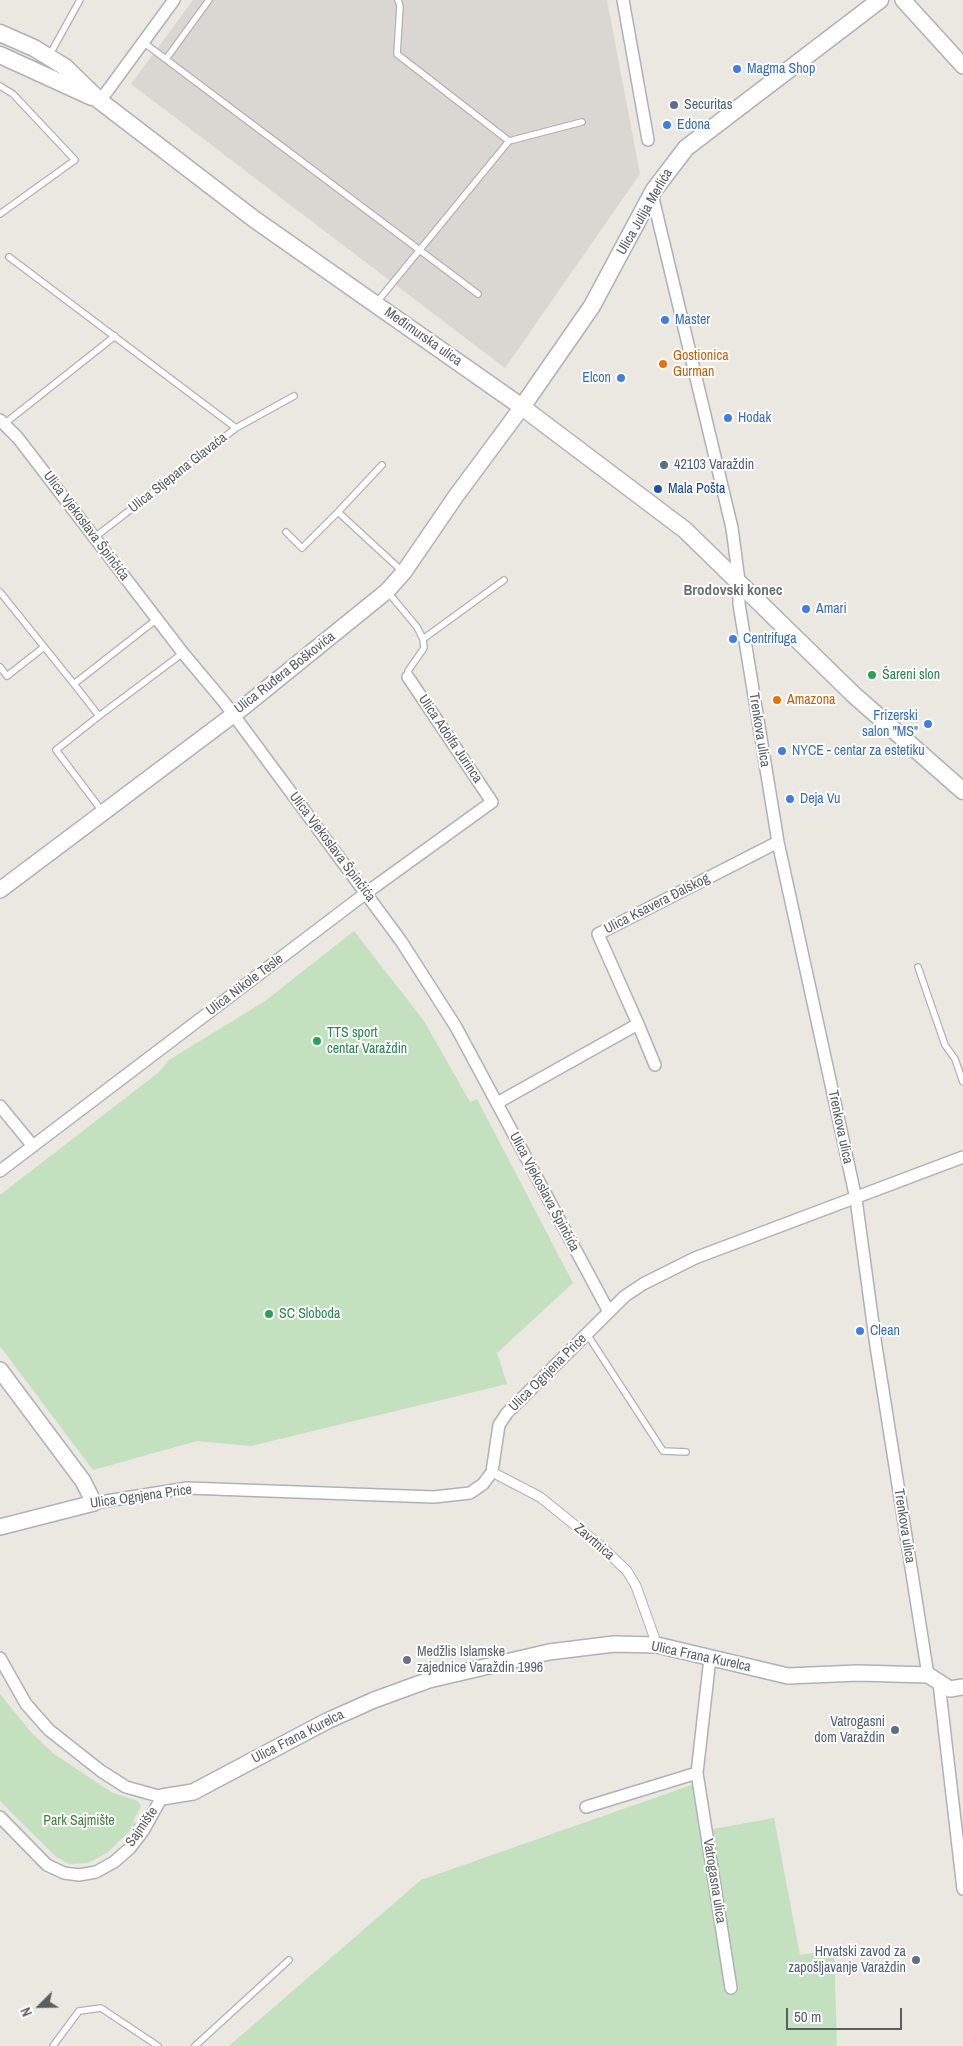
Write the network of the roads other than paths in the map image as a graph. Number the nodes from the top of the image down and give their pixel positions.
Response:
1 (80, 0) edge
2 (174, 0) edge
3 (209, 0) edge
4 (398, 0) edge
5 (623, 0) edge
6 (880, 0) edge
7 (903, 0) edge
8 (0, 33) edge
9 (144, 42) junction
10 (0, 55) edge
11 (49, 56) junction
12 (166, 59) junction
13 (963, 66) edge
14 (0, 86) edge
15 (100, 102) junction
16 (582, 122) dead end
17 (648, 140) dead end
18 (509, 141) junction
19 (652, 194) junction
20 (0, 214) edge
21 (420, 250) junction
22 (9, 257) dead end
23 (478, 294) dead end
24 (376, 304) junction
25 (115, 336) junction
26 (294, 396) dead end
27 (522, 407) junction
28 (2, 422) edge
29 (236, 428) junction
30 (382, 465) dead end
31 (338, 512) junction
32 (286, 532) dead end
33 (95, 537) junction
34 (404, 572) junction
35 (504, 580) dead end
36 (739, 581) junction
37 (0, 592) edge
38 (387, 592) junction
39 (157, 619) junction
40 (423, 639) junction
41 (44, 647) junction
42 (183, 653) junction
43 (0, 667) edge
44 (408, 677) joint
45 (74, 684) junction
46 (233, 714) junction
47 (99, 716) junction
48 (963, 791) edge
49 (492, 802) joint
50 (103, 812) junction
51 (778, 842) junction
52 (0, 890) edge
53 (366, 893) junction
54 (918, 968) dead end
55 (638, 1024) junction
56 (655, 1065) dead end
57 (963, 1082) edge
58 (497, 1104) junction
59 (0, 1106) edge
60 (32, 1146) junction
61 (963, 1157) edge
62 (0, 1171) edge
63 (856, 1199) junction
64 (609, 1312) junction
65 (586, 1334) junction
66 (0, 1370) edge
67 (686, 1452) dead end
68 (492, 1472) junction
69 (94, 1503) junction
70 (0, 1527) edge
71 (657, 1645) junction
72 (0, 1658) edge
73 (710, 1658) junction
74 (3, 1670) edge
75 (934, 1679) junction
76 (963, 1686) edge
77 (697, 1773) junction
78 (162, 1797) junction
79 (586, 1808) dead end
80 (0, 1816) edge
81 (963, 1889) edge
82 (290, 1960) dead end
83 (731, 1988) dead end
84 (54, 2046) edge
85 (158, 2046) edge
86 (195, 2046) edge

1 - 11 lane
2 - 9 street
3 - 12 lane
4 - 18 lane
5 - 17 street
6 - 19 main road, Ulica Julija Merlića
7 - 13 street
8 - 11 main road, Međimurska ulica
9 - 12 lane
9 - 15 street
10 - 15 main road, Međimurska ulica
11 - 15 main road, Međimurska ulica
12 - 21 lane
14 - 20 lane
15 - 24 main road, Međimurska ulica
16 - 18 lane
18 - 21 lane
19 - 27 main road, Ulica Julija Merlića
19 - 36 street, Trenkova ulica
21 - 23 lane
21 - 24 lane
22 - 25 lane, Ulica Stjepana Glavaća
24 - 27 main road, Međimurska ulica
25 - 28 lane
25 - 29 lane, Ulica Stjepana Glavaća
26 - 29 lane
27 - 34 street, Ulica Ruđera Boškovića
27 - 36 main road, Međimurska ulica
28 - 33 street, Ulica Vjekoslava Špinčića
29 - 33 lane, Ulica Stjepana Glavaća
30 - 31 lane
31 - 32 lane
31 - 34 lane
33 - 39 street, Ulica Vjekoslava Špinčića
34 - 38 street, Ulica Ruđera Boškovića
35 - 40 lane
36 - 48 main road, Međimurska ulica
36 - 51 street, Trenkova ulica
37 - 41 lane
38 - 40 lane
38 - 46 street, Ulica Ruđera Boškovića
39 - 42 street, Ulica Vjekoslava Špinčića
39 - 45 lane
40 - 44 lane
41 - 43 lane
41 - 45 lane
42 - 46 street, Ulica Vjekoslava Špinčića
42 - 47 lane
44 - 49 street, Ulica Adolfa Jurinca
45 - 47 lane
46 - 50 street, Ulica Ruđera Boškovića
46 - 53 street, Ulica Vjekoslava Špinčića
47 - 50 lane
49 - 53 street, Ulica Nikole Tesle
50 - 52 street, Ulica Ruđera Boškovića
51 - 55 street, Ulica Ksavera Đalskog
51 - 63 street, Trenkova ulica
53 - 58 street, Ulica Vjekoslava Špinčića
53 - 60 street, Ulica Nikole Tesle
54 - 57 lane
55 - 56 street, Ulica Ksavera Đalskog
55 - 58 street
58 - 64 street, Ulica Vjekoslava Špinčića
59 - 60 street
60 - 62 street, Ulica Nikole Tesle
61 - 63 street, Ulica Ognjena Price
63 - 64 street, Ulica Ognjena Price
63 - 75 street, Trenkova ulica
64 - 65 street, Ulica Ognjena Price
65 - 67 lane
65 - 68 street, Ulica Ognjena Price
66 - 69 street
68 - 69 street, Ulica Ognjena Price
68 - 71 street, Zavrtnica
69 - 70 street, Ulica Ognjena Price
71 - 73 street, Ulica Frana Kurelca
71 - 78 street, Ulica Frana Kurelca
72 - 74 street, Sajmište
73 - 75 street, Ulica Frana Kurelca
73 - 77 street, Vatrogasna ulica
74 - 78 street, Sajmište
75 - 76 street, Ulica Frana Kurelca
75 - 81 street, Trenkova ulica
77 - 79 street
77 - 83 street, Vatrogasna ulica
78 - 80 street, Sajmište
82 - 86 lane
84 - 85 lane

